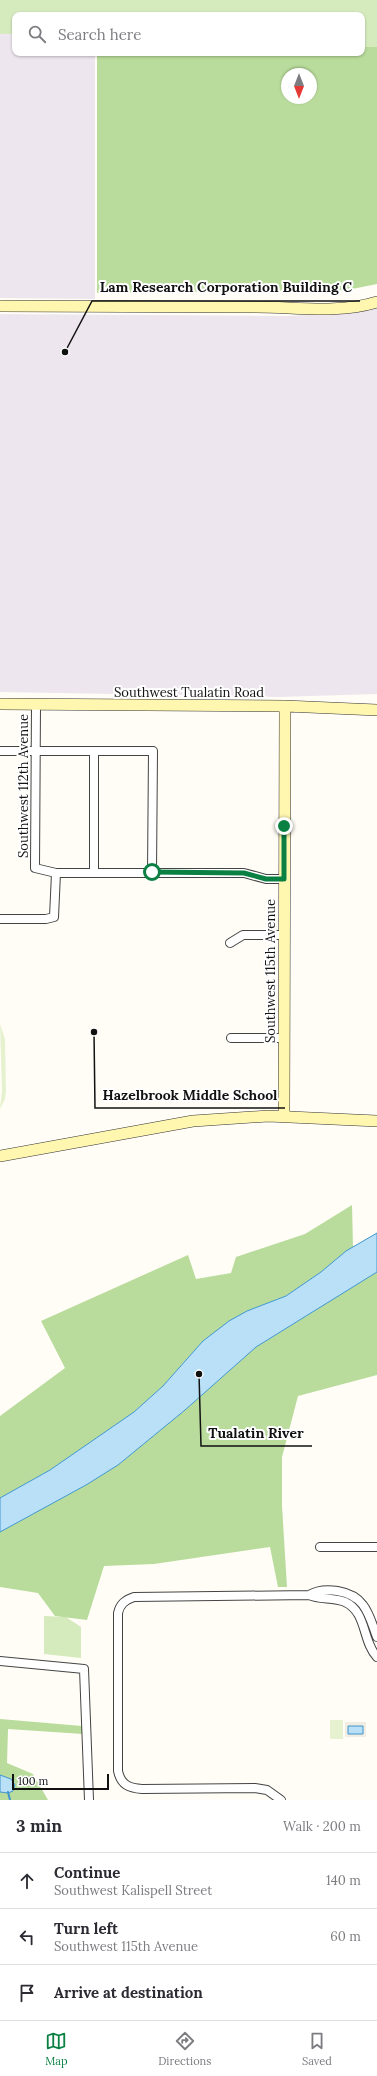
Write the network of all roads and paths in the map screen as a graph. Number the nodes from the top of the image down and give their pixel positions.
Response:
1 (377, 302) edge
2 (0, 306) edge
3 (0, 704) edge
4 (36, 704) junction
5 (284, 706) junction
6 (377, 710) edge
7 (0, 751) edge
8 (35, 751) junction
9 (94, 751) junction
10 (94, 872) junction
11 (152, 872) junction
12 (56, 873) junction
13 (284, 879) junction
14 (0, 919) edge
15 (284, 935) junction
16 (230, 943) dead end
17 (231, 1038) dead end
18 (284, 1038) junction
19 (284, 1116) junction
20 (377, 1121) edge
21 (0, 1156) edge
22 (320, 1547) dead end
23 (377, 1547) edge
24 (309, 1595) junction
25 (377, 1637) edge
26 (377, 1657) edge
27 (0, 1662) edge
28 (89, 1800) edge
29 (280, 1800) edge

1 - 2 street
3 - 4 street, Southwest Tualatin Road
4 - 5 street, Southwest Tualatin Road
4 - 8 street, Southwest 112th Avenue
5 - 6 street, Southwest Tualatin Road
5 - 13 street, Southwest 115th Avenue
7 - 8 street
8 - 9 street
8 - 12 street, Southwest 112th Avenue
9 - 10 street
9 - 11 street
10 - 11 street
10 - 12 street
11 - 13 street
12 - 14 street
13 - 15 street, Southwest 115th Avenue
15 - 16 street
15 - 18 street, Southwest 115th Avenue
17 - 18 street
18 - 19 street, Southwest 115th Avenue
19 - 20 street
19 - 21 street
22 - 23 street
24 - 25 street
24 - 26 street
24 - 29 street
27 - 28 street

